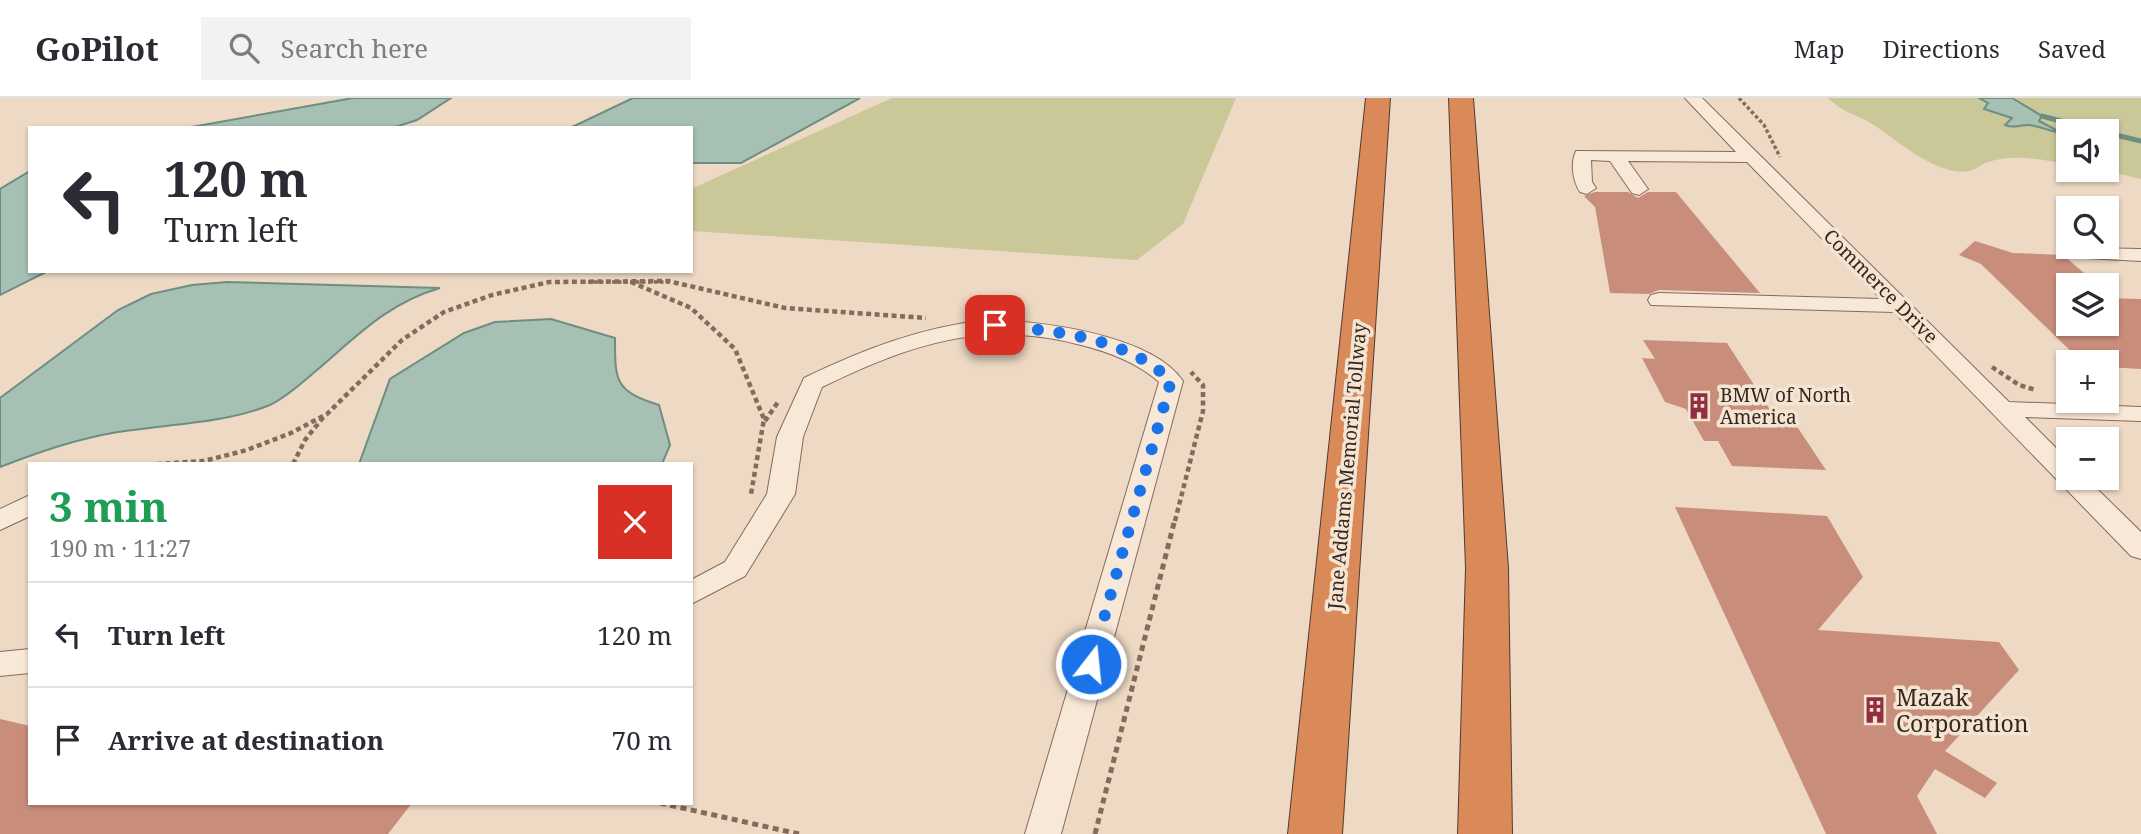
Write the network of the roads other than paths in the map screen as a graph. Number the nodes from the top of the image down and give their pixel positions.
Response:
1 (1378, 98) edge
2 (1461, 98) edge
3 (1693, 98) edge
4 (1616, 156) junction
5 (1750, 157) junction
6 (1587, 188) dead end
7 (1639, 189) dead end
8 (2119, 255) edge
9 (2141, 255) edge
10 (1659, 300) dead end
11 (1900, 306) junction
12 (2004, 409) junction
13 (2141, 414) edge
14 (2056, 462) edge
15 (2084, 490) edge
16 (28, 505) edge
17 (0, 521) edge
18 (2141, 549) edge
19 (693, 592) edge
20 (28, 661) edge
21 (0, 664) edge
22 (1043, 834) edge
23 (1315, 834) edge
24 (1485, 834) edge

1 - 23 highway, Jane Addams Memorial Tollway
2 - 24 highway
3 - 5 street, Commerce Drive
4 - 5 street
4 - 6 street
4 - 7 street
5 - 11 street, Commerce Drive
8 - 9 street
10 - 11 street
11 - 12 street, Commerce Drive
12 - 13 street
12 - 14 street, Commerce Drive
15 - 18 street, Commerce Drive
16 - 17 street
19 - 22 street
20 - 21 street

